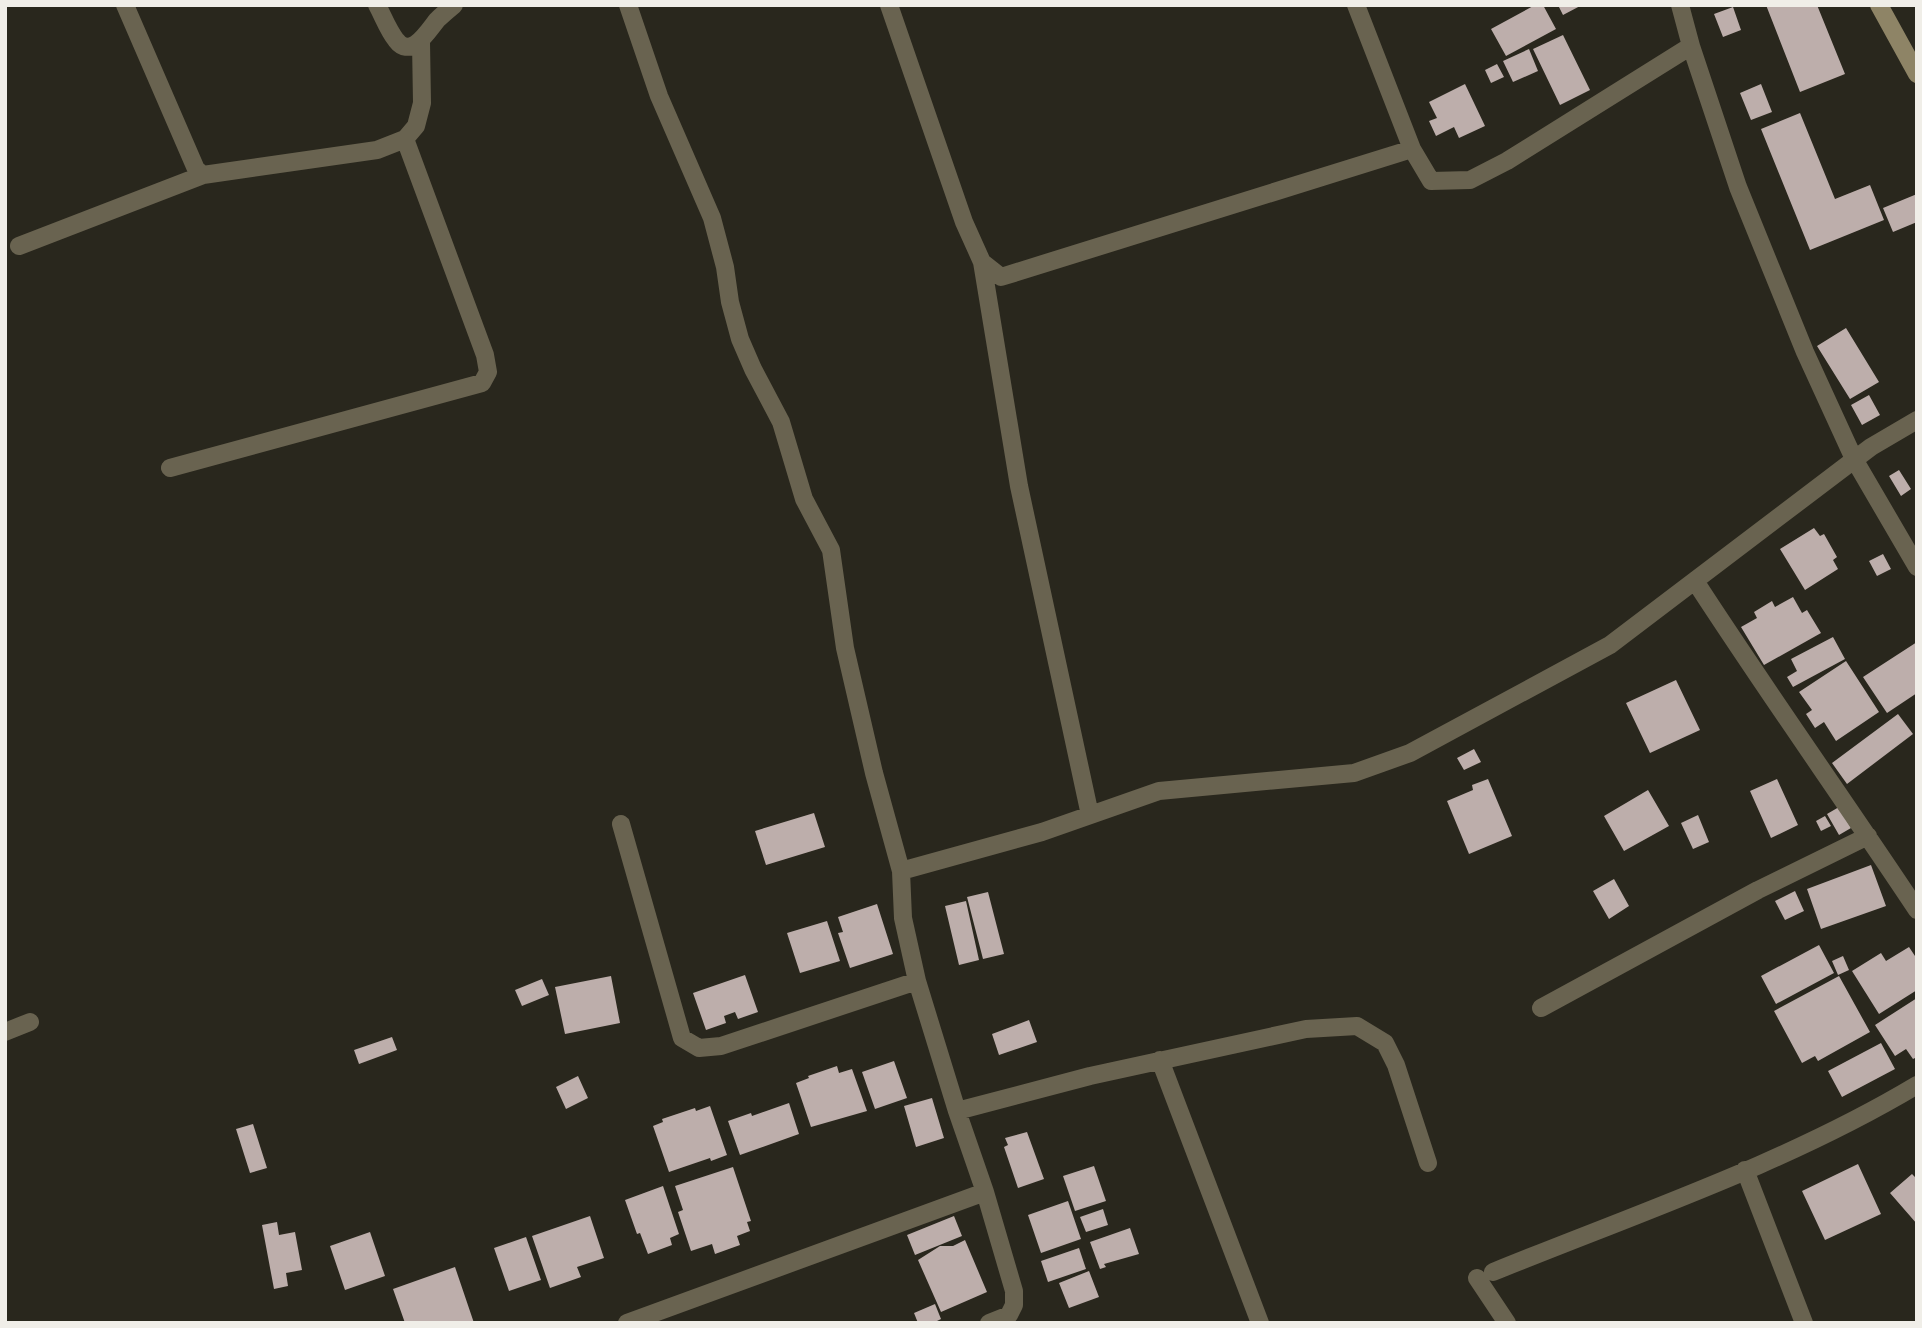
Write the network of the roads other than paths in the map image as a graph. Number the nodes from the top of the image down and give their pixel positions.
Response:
1 (125, 5) edge
2 (377, 5) edge
3 (454, 5) edge
4 (628, 5) edge
5 (888, 5) edge
6 (1356, 5) edge
7 (1680, 5) edge
8 (1879, 5) edge
9 (421, 42) junction
10 (1691, 46) junction
11 (1911, 50) edge
12 (1917, 74) edge
13 (405, 139) junction
14 (1412, 149) junction
15 (203, 175) junction
16 (19, 246) dead end
17 (982, 262) junction
18 (1917, 420) edge
19 (1854, 459) junction
20 (170, 468) dead end
21 (1917, 567) edge
22 (1695, 581) junction
23 (1090, 815) junction
24 (621, 824) dead end
25 (1868, 836) junction
26 (901, 871) junction
27 (1917, 911) edge
28 (917, 981) junction
29 (1541, 1008) dead end
30 (30, 1022) dead end
31 (5, 1032) edge
32 (1160, 1060) junction
33 (1917, 1085) edge
34 (957, 1111) junction
35 (1427, 1163) dead end
36 (1745, 1170) junction
37 (985, 1192) junction
38 (1011, 1319) edge
39 (627, 1323) edge
40 (989, 1323) edge
41 (1260, 1323) edge
42 (1507, 1323) edge
43 (1804, 1323) edge

1 - 15 street
2 - 9 street
3 - 9 street
4 - 26 street
5 - 17 street
6 - 14 street
7 - 10 street
8 - 11 street
9 - 13 street
10 - 14 street
10 - 19 street
11 - 12 street
13 - 15 street
13 - 20 street
14 - 17 street
15 - 16 street
17 - 23 street
18 - 19 street
19 - 21 street
19 - 22 street
22 - 23 street
22 - 25 street
23 - 26 street
24 - 28 street
25 - 27 street
25 - 29 street
26 - 28 street
28 - 34 street
30 - 31 street
32 - 34 street
32 - 35 street
32 - 41 street
33 - 36 street
34 - 37 street
36 - 42 street
36 - 43 street
37 - 38 street
37 - 39 street
38 - 40 street

